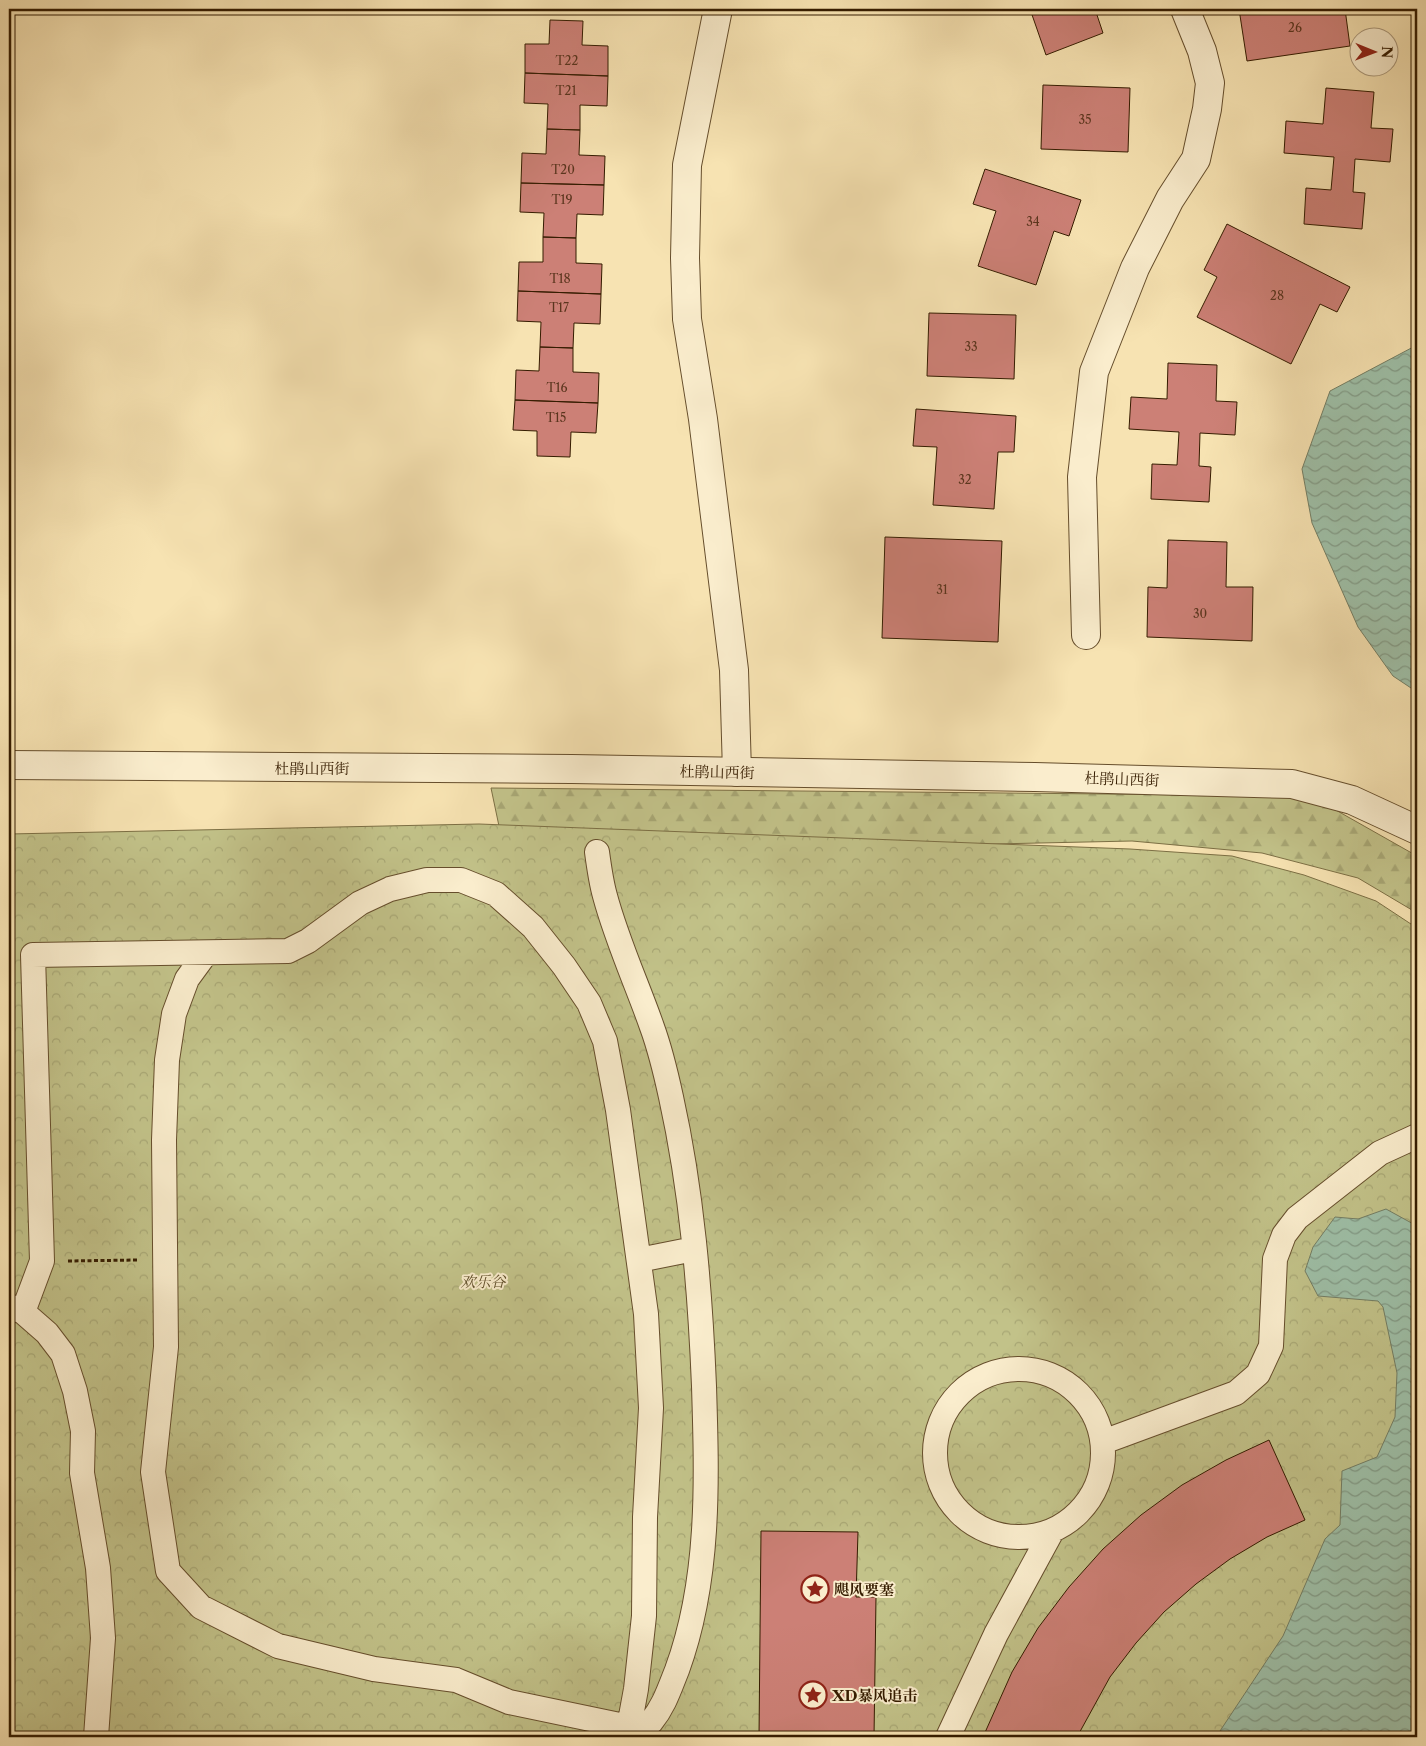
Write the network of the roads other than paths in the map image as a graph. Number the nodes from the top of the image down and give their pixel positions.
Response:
1 (718, 9) edge
2 (1185, 9) edge
3 (1086, 635) dead end
4 (9, 765) edge
5 (737, 772) junction
6 (1417, 830) edge
7 (597, 852) dead end
8 (206, 953) junction
9 (1417, 1136) edge
10 (694, 1249) junction
11 (639, 1260) junction
12 (16, 1309) edge
13 (1103, 1442) junction
14 (1052, 1531) junction
15 (630, 1726) junction
16 (96, 1737) edge
17 (948, 1737) edge

1 - 5 street
2 - 3 street
4 - 5 street, 杜鹃山西街
5 - 6 street, 杜鹃山西街
7 - 10 street
8 - 11 street
8 - 12 street
8 - 15 street
9 - 13 street
10 - 11 street
10 - 15 street
11 - 15 street
12 - 16 street
13 - 14 street
13 - 14 street
14 - 17 street

